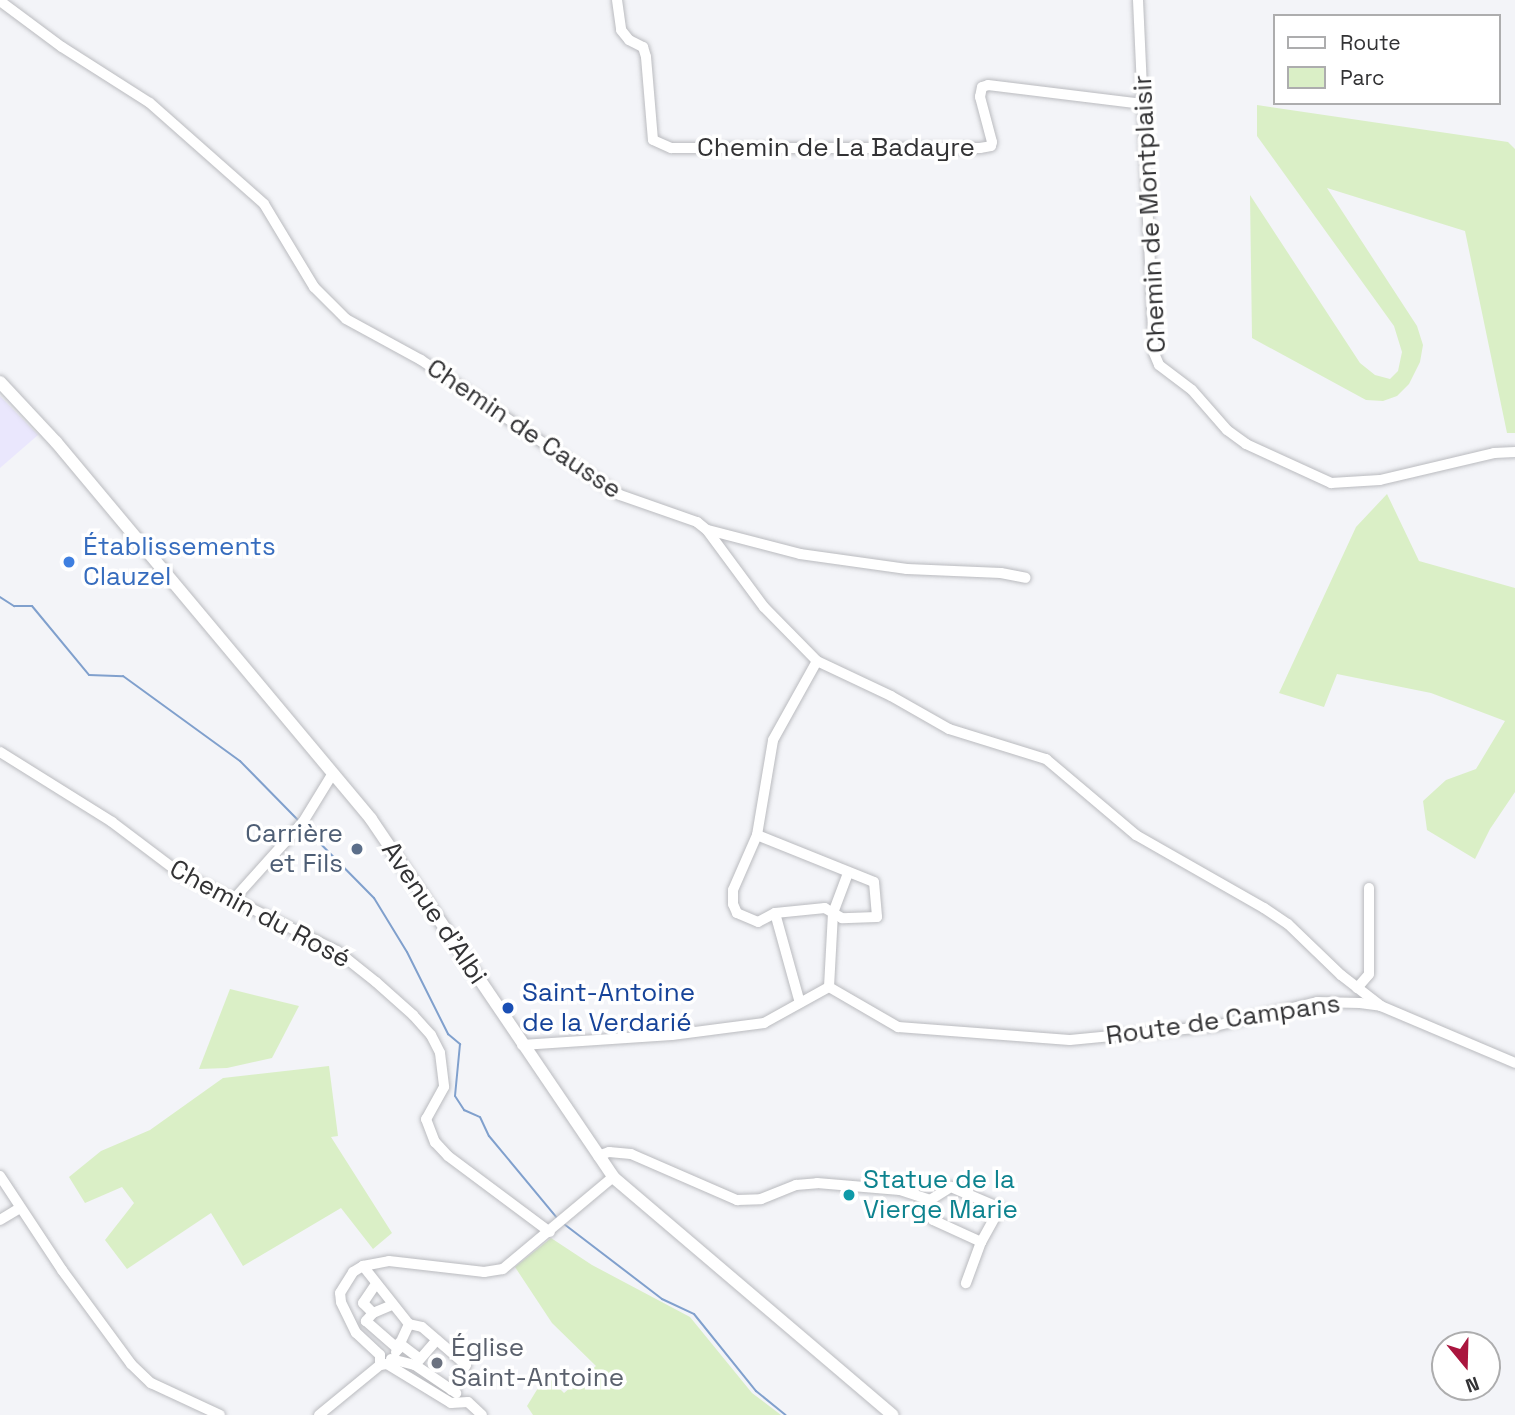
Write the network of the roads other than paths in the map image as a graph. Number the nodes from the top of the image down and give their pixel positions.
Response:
1 (617, 0) edge
2 (1138, 0) edge
3 (0, 1) edge
4 (1143, 104) junction
5 (0, 382) edge
6 (1514, 455) edge
7 (707, 530) junction
8 (1026, 578) dead end
9 (817, 661) junction
10 (0, 752) edge
11 (333, 773) junction
12 (757, 835) junction
13 (848, 873) junction
14 (1369, 888) dead end
15 (233, 900) junction
16 (775, 913) junction
17 (833, 913) junction
18 (829, 988) junction
19 (1357, 988) junction
20 (800, 1003) junction
21 (1381, 1006) junction
22 (522, 1045) junction
23 (1515, 1063) edge
24 (598, 1156) junction
25 (0, 1176) edge
26 (613, 1177) junction
27 (930, 1200) junction
28 (20, 1208) junction
29 (0, 1220) edge
30 (550, 1232) junction
31 (981, 1242) junction
32 (363, 1266) junction
33 (966, 1283) dead end
34 (376, 1284) junction
35 (392, 1305) junction
36 (373, 1312) junction
37 (409, 1324) junction
38 (437, 1340) junction
39 (399, 1346) junction
40 (386, 1362) junction
41 (418, 1362) junction
42 (451, 1390) junction
43 (468, 1402) junction
44 (220, 1415) edge
45 (319, 1415) edge
46 (482, 1415) edge
47 (893, 1415) edge

1 - 4 street, Chemin de La Badayre
2 - 4 street, Chemin de Montplaisir
3 - 7 street, Chemin de Causse
4 - 6 street, Chemin de Montplaisir
5 - 11 main road, Avenue d'Albi
7 - 8 street
7 - 9 street, Chemin de Causse
9 - 12 street
9 - 19 street, Chemin de Causse
10 - 15 street, Chemin du Rosé
11 - 15 street
11 - 22 main road, Avenue d'Albi
12 - 13 street
12 - 16 street
13 - 17 street
13 - 17 street
14 - 19 street
15 - 30 street, Chemin du Rosé
16 - 17 street
16 - 20 street
17 - 18 street
18 - 20 street
18 - 21 street, Route de Campans
19 - 21 street, Chemin de Causse
20 - 22 street
21 - 23 street, Route de Campans
22 - 24 main road, Avenue d'Albi
24 - 26 main road, Avenue d'Albi
24 - 27 street
25 - 28 street
26 - 30 street
26 - 47 main road, Avenue d'Albi
27 - 31 street
27 - 31 street
28 - 29 street
28 - 44 street
30 - 32 street
31 - 33 street
32 - 34 street
32 - 40 street
34 - 35 street
34 - 36 street
35 - 36 street
35 - 37 street
36 - 39 street
37 - 38 street
37 - 39 street
38 - 41 street
38 - 42 street
39 - 40 street
39 - 41 street
40 - 41 street
40 - 43 street
40 - 45 street
41 - 42 street
42 - 43 street
43 - 46 street

